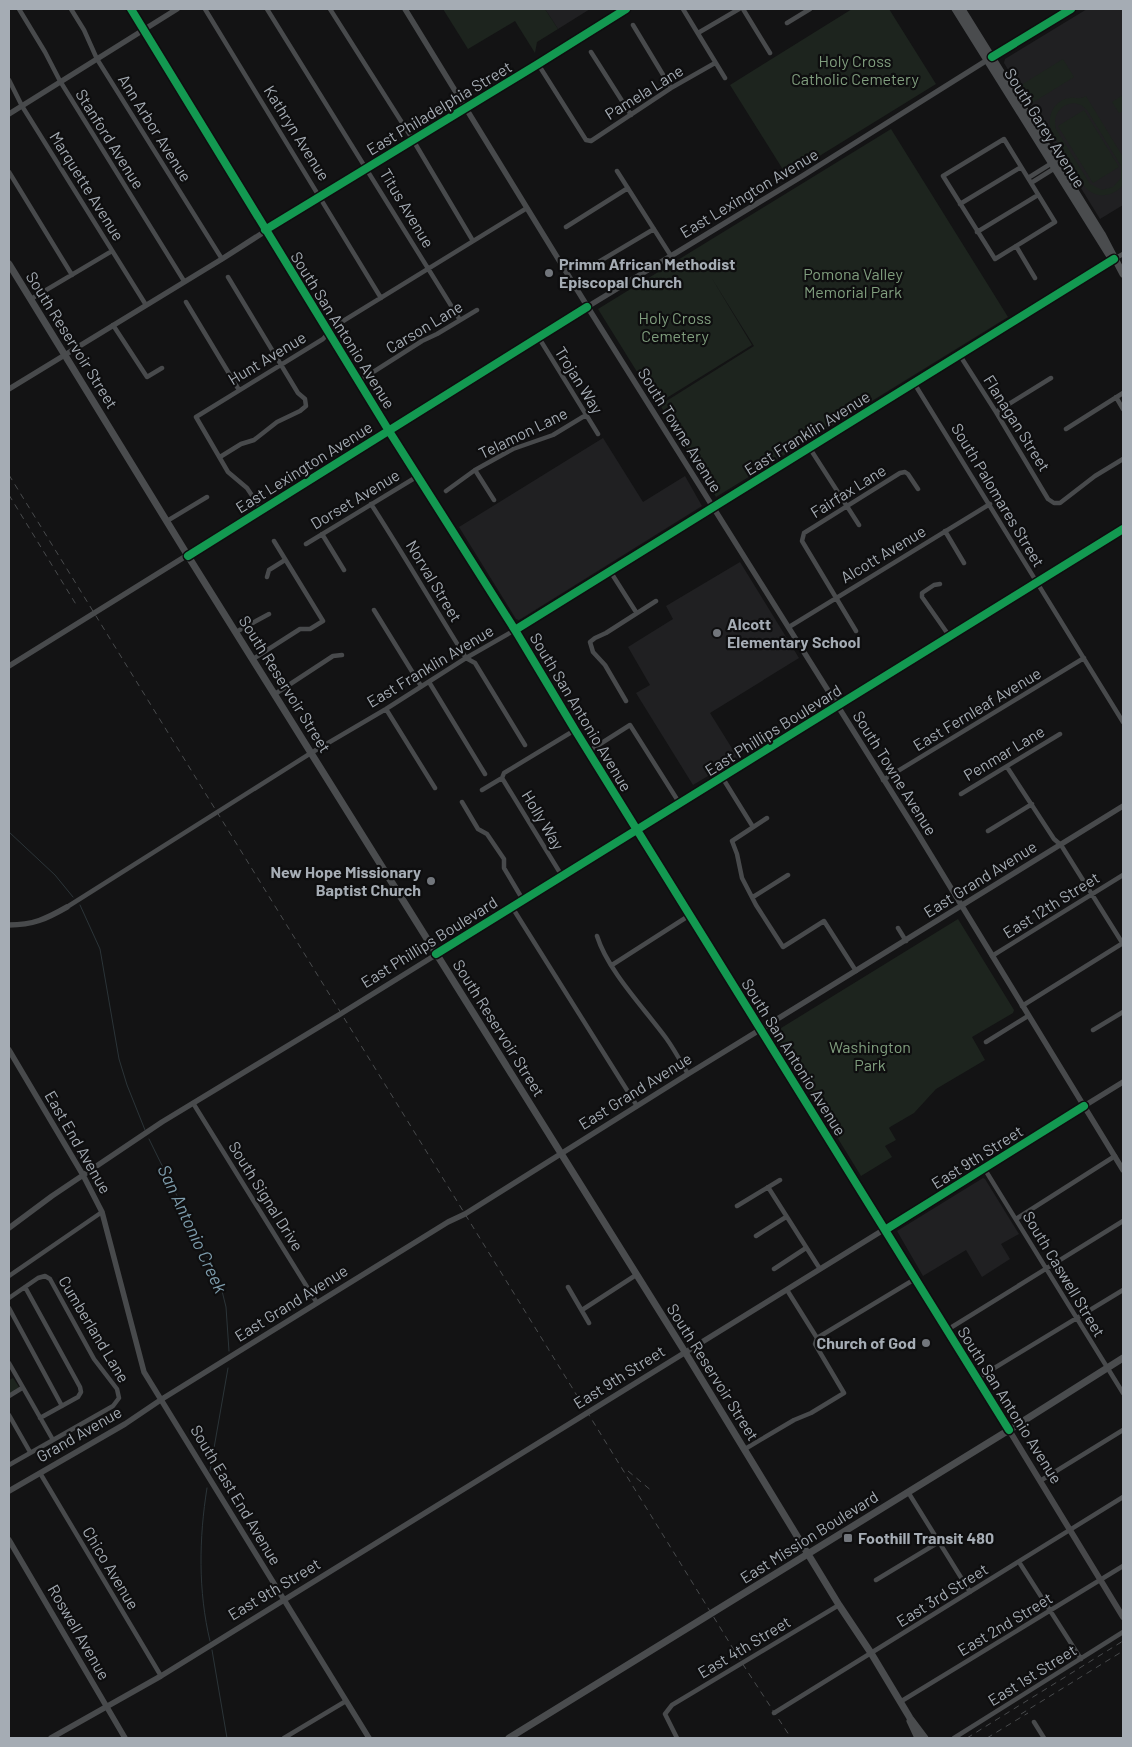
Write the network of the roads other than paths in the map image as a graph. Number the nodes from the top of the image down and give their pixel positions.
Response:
1 (19, 9) edge
2 (71, 9) edge
3 (131, 9) edge
4 (177, 9) edge
5 (205, 9) edge
6 (268, 9) edge
7 (330, 9) edge
8 (405, 9) edge
9 (626, 9) edge
10 (683, 9) edge
11 (739, 9) edge
12 (743, 9) edge
13 (796, 9) edge
14 (810, 9) edge
15 (955, 9) edge
16 (962, 9) edge
17 (1071, 9) edge
18 (800, 15) junction
19 (787, 23) dead end
20 (633, 25) dead end
21 (144, 30) junction
22 (698, 33) junction
23 (591, 52) dead end
24 (770, 54) dead end
25 (989, 58) junction
26 (97, 59) junction
27 (715, 63) junction
28 (538, 64) junction
29 (725, 78) dead end
30 (9, 80) edge
31 (60, 81) junction
32 (671, 88) junction
33 (22, 106) junction
34 (466, 107) junction
35 (9, 114) edge
36 (630, 115) junction
37 (413, 140) junction
38 (1055, 165) junction
39 (1021, 167) junction
40 (367, 168) junction
41 (617, 171) dead end
42 (9, 172) edge
43 (1028, 178) junction
44 (1031, 183) junction
45 (628, 188) junction
46 (1038, 195) junction
47 (320, 196) junction
48 (960, 204) junction
49 (527, 208) junction
50 (566, 227) dead end
51 (654, 229) junction
52 (265, 230) junction
53 (977, 232) junction
54 (473, 241) junction
55 (1016, 246) junction
56 (112, 251) junction
57 (1123, 254) edge
58 (671, 256) junction
59 (222, 259) junction
60 (1114, 259) junction
61 (9, 264) edge
62 (590, 267) dead end
63 (428, 269) junction
64 (1123, 274) edge
65 (72, 275) junction
66 (228, 276) dead end
67 (1035, 278) dead end
68 (184, 281) junction
69 (381, 298) junction
70 (31, 300) junction
71 (186, 302) dead end
72 (146, 305) junction
73 (587, 307) junction
74 (477, 310) dead end
75 (460, 320) junction
76 (113, 325) junction
77 (329, 332) junction
78 (539, 338) junction
79 (65, 354) junction
80 (959, 354) junction
81 (280, 364) junction
82 (162, 368) dead end
83 (1051, 378) dead end
84 (359, 381) junction
85 (914, 383) junction
86 (9, 389) edge
87 (239, 390) junction
88 (1123, 393) edge
89 (1116, 397) junction
90 (1123, 409) edge
91 (996, 412) junction
92 (586, 415) junction
93 (1066, 429) dead end
94 (389, 431) junction
95 (598, 434) dead end
96 (809, 447) junction
97 (220, 457) junction
98 (1123, 459) edge
99 (475, 470) junction
100 (418, 476) junction
101 (918, 489) dead end
102 (446, 491) dead end
103 (207, 497) dead end
104 (494, 500) dead end
105 (371, 504) junction
106 (990, 504) junction
107 (847, 506) junction
108 (712, 508) junction
109 (260, 509) junction
110 (167, 521) junction
111 (859, 525) dead end
112 (1123, 530) edge
113 (945, 531) junction
114 (322, 534) junction
115 (274, 541) dead end
116 (306, 544) dead end
117 (188, 556) junction
118 (285, 560) junction
119 (964, 564) dead end
120 (344, 570) dead end
121 (610, 571) junction
122 (266, 577) dead end
123 (1037, 583) junction
124 (940, 584) dead end
125 (836, 598) junction
126 (656, 601) dead end
127 (374, 610) dead end
128 (636, 612) junction
129 (269, 614) dead end
130 (789, 627) junction
131 (515, 630) junction
132 (856, 631) dead end
133 (236, 632) junction
134 (950, 637) junction
135 (342, 655) dead end
136 (466, 658) junction
137 (1084, 658) junction
138 (253, 659) junction
139 (9, 666) edge
140 (429, 682) junction
141 (421, 686) junction
142 (275, 694) junction
143 (626, 701) dead end
144 (837, 706) junction
145 (386, 709) junction
146 (1123, 722) edge
147 (575, 730) junction
148 (1060, 734) dead end
149 (525, 745) dead end
150 (589, 751) junction
151 (311, 753) junction
152 (1007, 767) junction
153 (485, 774) dead end
154 (722, 777) junction
155 (502, 778) junction
156 (883, 780) junction
157 (436, 788) dead end
158 (482, 790) dead end
159 (961, 794) dead end
160 (462, 802) dead end
161 (680, 804) junction
162 (1032, 804) junction
163 (1123, 806) edge
164 (767, 818) dead end
165 (753, 827) junction
166 (636, 830) junction
167 (988, 831) dead end
168 (1061, 844) junction
169 (788, 875) dead end
170 (1123, 875) edge
171 (562, 876) junction
172 (1092, 895) junction
173 (753, 897) junction
174 (523, 900) junction
175 (67, 907) joint
176 (512, 907) junction
177 (962, 907) junction
178 (690, 915) junction
179 (9, 925) edge
180 (898, 928) dead end
181 (596, 936) dead end
182 (906, 941) junction
183 (1123, 943) edge
184 (436, 954) junction
185 (992, 956) junction
186 (612, 965) junction
187 (856, 971) junction
188 (1022, 1006) junction
189 (1123, 1012) edge
190 (1028, 1016) junction
191 (760, 1030) junction
192 (1092, 1030) dead end
193 (986, 1042) dead end
194 (9, 1050) edge
195 (688, 1074) junction
196 (1123, 1082) edge
197 (193, 1103) junction
198 (637, 1106) junction
199 (1084, 1106) junction
200 (560, 1153) junction
201 (1115, 1156) junction
202 (984, 1168) junction
203 (1123, 1170) edge
204 (82, 1175) junction
205 (780, 1180) dead end
206 (768, 1187) junction
207 (737, 1206) dead end
208 (102, 1212) junction
209 (786, 1217) junction
210 (1016, 1219) junction
211 (1123, 1221) edge
212 (9, 1228) edge
213 (885, 1230) junction
214 (756, 1236) dead end
215 (806, 1248) junction
216 (113, 1251) joint
217 (1046, 1268) junction
218 (774, 1269) dead end
219 (820, 1269) junction
220 (636, 1275) junction
221 (9, 1276) edge
222 (915, 1279) junction
223 (25, 1287) junction
224 (568, 1287) dead end
225 (787, 1290) junction
226 (1123, 1290) edge
227 (9, 1298) edge
228 (317, 1303) junction
229 (9, 1308) edge
230 (582, 1310) junction
231 (1077, 1318) junction
232 (589, 1323) dead end
233 (947, 1330) junction
234 (817, 1338) junction
235 (685, 1352) junction
236 (1123, 1358) edge
237 (9, 1363) edge
238 (1107, 1368) junction
239 (978, 1378) junction
240 (22, 1388) junction
241 (1123, 1393) edge
242 (9, 1396) edge
243 (162, 1399) junction
244 (62, 1406) junction
245 (9, 1415) edge
246 (40, 1418) junction
247 (1009, 1430) junction
248 (1123, 1430) edge
249 (53, 1440) junction
250 (745, 1450) junction
251 (30, 1452) junction
252 (9, 1465) edge
253 (40, 1473) junction
254 (1040, 1481) junction
255 (9, 1491) edge
256 (908, 1492) junction
257 (1123, 1497) edge
258 (1070, 1530) junction
259 (9, 1540) edge
260 (939, 1542) junction
261 (808, 1554) junction
262 (1019, 1562) junction
263 (1123, 1566) edge
264 (876, 1580) dead end
265 (1100, 1580) junction
266 (970, 1592) junction
267 (284, 1600) junction
268 (840, 1605) junction
269 (1051, 1611) junction
270 (1123, 1617) edge
271 (1123, 1632) edge
272 (871, 1653) junction
273 (1081, 1659) junction
274 (161, 1676) junction
275 (346, 1701) junction
276 (900, 1702) junction
277 (106, 1706) junction
278 (774, 1714) dead end
279 (910, 1718) junction
280 (1034, 1722) dead end
281 (51, 1738) edge
282 (126, 1738) edge
283 (284, 1738) edge
284 (369, 1738) edge
285 (509, 1738) edge
286 (677, 1738) edge
287 (918, 1738) edge
288 (925, 1738) edge
289 (954, 1738) edge
290 (1044, 1738) edge

1 - 31 street, Stanford Avenue
2 - 26 street, Ann Arbor Avenue
3 - 21 street, South San Antonio Avenue
4 - 21 street
5 - 47 street, Kathryn Avenue
6 - 40 street, Titus Avenue
7 - 37 street
8 - 34 street, South Towne Avenue
9 - 28 street, East Philadelphia Street
10 - 22 street
11 - 22 street
12 - 24 street
13 - 18 street
14 - 18 street
15 - 25 main road, South Garey Avenue
16 - 25 main road, South Garey Avenue
17 - 25 street, East Lexington Avenue
18 - 19 street
20 - 32 street
21 - 26 street
21 - 52 street, South San Antonio Avenue
22 - 27 street
23 - 36 street
25 - 38 main road, South Garey Avenue
25 - 58 street, East Lexington Avenue
26 - 31 street
26 - 59 street, Ann Arbor Avenue
27 - 29 street
27 - 32 street, Pamela Lane
28 - 34 street, East Philadelphia Street
28 - 36 street, Pamela Lane
30 - 33 street, Marquette Avenue
31 - 33 street
31 - 68 street, Stanford Avenue
32 - 36 street, Pamela Lane
33 - 35 street
33 - 56 street, Marquette Avenue
34 - 37 street, East Philadelphia Street
34 - 49 street, South Towne Avenue
37 - 40 street, East Philadelphia Street
37 - 54 street
38 - 43 street
38 - 44 street
38 - 60 main road, South Garey Avenue
39 - 43 street
39 - 48 street
39 - 48 street
40 - 47 street, East Philadelphia Street
40 - 63 street, Titus Avenue
41 - 45 street
42 - 65 street
43 - 44 street
44 - 46 street
45 - 50 street
45 - 51 street
46 - 53 street
46 - 55 street
47 - 52 street, East Philadelphia Street
47 - 69 street, Kathryn Avenue
48 - 53 street
49 - 54 street, Hunt Avenue
49 - 73 street, South Towne Avenue
51 - 58 street
51 - 62 street
52 - 59 street, East Philadelphia Street
52 - 77 street, South San Antonio Avenue
53 - 55 street
54 - 63 street, Hunt Avenue
55 - 67 street
56 - 65 street
56 - 72 street, Marquette Avenue
57 - 60 street
58 - 73 street, East Lexington Avenue
59 - 68 street, East Philadelphia Street
60 - 64 main road, South Garey Avenue
60 - 80 street, East Franklin Avenue
61 - 70 main road, South Reservoir Street
63 - 69 street, Hunt Avenue
63 - 75 street, Titus Avenue
65 - 70 street
66 - 81 street
68 - 72 street, East Philadelphia Street
69 - 77 street, Hunt Avenue
70 - 79 main road, South Reservoir Street
71 - 87 street
72 - 76 street, East Philadelphia Street
73 - 78 street, East Lexington Avenue
73 - 108 street, South Towne Avenue
74 - 75 street, Carson Lane
75 - 84 street, Carson Lane
76 - 79 street, East Philadelphia Street
76 - 82 street
77 - 81 street, Hunt Avenue
77 - 84 street, South San Antonio Avenue
78 - 92 street, Trojan Way
78 - 94 street, East Lexington Avenue
79 - 86 street, East Philadelphia Street
79 - 110 main road, South Reservoir Street
80 - 85 street, East Franklin Avenue
80 - 91 street, Flanagan Street
81 - 87 street, Hunt Avenue
81 - 97 street
83 - 91 street
84 - 94 street, South San Antonio Avenue
85 - 96 street, East Franklin Avenue
85 - 106 street, South Palomares Street
87 - 97 street, Hunt Avenue
88 - 89 street
89 - 90 street
89 - 93 street
91 - 98 street, Flanagan Street
92 - 95 street, Trojan Way
92 - 99 street, Telamon Lane
94 - 100 street, South San Antonio Avenue
94 - 109 street, East Lexington Avenue
96 - 107 street
96 - 108 street, East Franklin Avenue
97 - 109 street
99 - 102 street, Telamon Lane
99 - 104 street
100 - 105 street, Dorset Avenue
100 - 131 street, South San Antonio Avenue
101 - 107 street, Fairfax Lane
103 - 110 street
105 - 114 street, Dorset Avenue
105 - 136 street, Norval Street
106 - 113 street, Alcott Avenue
106 - 123 street, South Palomares Street
107 - 111 street
107 - 125 street, Fairfax Lane
108 - 121 street, East Franklin Avenue
108 - 130 street, South Towne Avenue
109 - 117 street, East Lexington Avenue
110 - 117 main road, South Reservoir Street
112 - 123 street, East Phillips Boulevard
113 - 119 street
113 - 125 street, Alcott Avenue
114 - 116 street, Dorset Avenue
114 - 120 street
115 - 118 street
117 - 133 main road, South Reservoir Street
117 - 139 street, East Lexington Avenue
118 - 122 street
118 - 138 street
121 - 128 street
121 - 131 street, East Franklin Avenue
123 - 134 street, East Phillips Boulevard
123 - 137 street, South Palomares Street
124 - 134 street
125 - 130 street, Alcott Avenue
125 - 132 street
126 - 128 street
127 - 141 street
128 - 143 street
129 - 133 street
130 - 144 street, South Towne Avenue
131 - 136 street, East Franklin Avenue
131 - 147 street, South San Antonio Avenue
133 - 138 main road, South Reservoir Street
134 - 144 street, East Phillips Boulevard
135 - 142 street
136 - 140 street, East Franklin Avenue
136 - 149 street, Norval Street
137 - 146 street, South Palomares Street
137 - 156 street, East Fernleaf Avenue
138 - 142 main road, South Reservoir Street
140 - 141 street, East Franklin Avenue
140 - 153 street
141 - 145 street, East Franklin Avenue
142 - 151 main road, South Reservoir Street
144 - 154 street, East Phillips Boulevard
144 - 156 street, South Towne Avenue
145 - 151 street, East Franklin Avenue
145 - 157 street
147 - 150 street, South San Antonio Avenue
147 - 155 street
148 - 152 street, Penmar Lane
150 - 161 street
150 - 166 street, South San Antonio Avenue
151 - 175 street, East Franklin Avenue
151 - 184 main road, South Reservoir Street
152 - 159 street, Penmar Lane
152 - 162 street
154 - 161 street, East Phillips Boulevard
154 - 165 street
155 - 158 street
155 - 171 street, Holly Way
156 - 177 street, South Towne Avenue
160 - 174 street
161 - 166 street, East Phillips Boulevard
162 - 167 street
162 - 168 street
163 - 168 street, East Grand Avenue
164 - 165 street
165 - 173 street
166 - 171 street, East Phillips Boulevard
166 - 178 street, South San Antonio Avenue
168 - 172 street
168 - 177 street, East Grand Avenue
169 - 173 street
170 - 172 street, East 12th Street
171 - 174 street, East Phillips Boulevard
172 - 183 street
172 - 185 street, East 12th Street
173 - 187 street
174 - 176 street, East Phillips Boulevard
175 - 179 street
176 - 184 street, East Phillips Boulevard
176 - 198 street
177 - 182 street, East Grand Avenue
177 - 185 street, South Towne Avenue
178 - 186 street
178 - 191 street, South San Antonio Avenue
180 - 182 street
181 - 186 street
182 - 187 street, East Grand Avenue
183 - 188 street
184 - 197 street, East Phillips Boulevard
184 - 200 main road, South Reservoir Street
185 - 188 street, South Towne Avenue
186 - 195 street
187 - 191 street, East Grand Avenue
188 - 190 street, South Towne Avenue
189 - 192 street
190 - 193 street
190 - 199 street, South Towne Avenue
191 - 195 street, East Grand Avenue
191 - 213 street, South San Antonio Avenue
194 - 204 street, East End Avenue
195 - 198 street, East Grand Avenue
196 - 199 street, East 9th Street
197 - 204 street, East Phillips Boulevard
197 - 228 street, South Signal Drive
198 - 200 street, East Grand Avenue
199 - 201 street, South Towne Avenue
199 - 202 street, East 9th Street
200 - 220 main road, South Reservoir Street
200 - 228 street, East Grand Avenue
201 - 203 street, South Towne Avenue
201 - 210 street
202 - 210 street, South Caswell Street
202 - 213 street, East 9th Street
204 - 208 street, East End Avenue
204 - 212 street, East Phillips Boulevard
205 - 206 street
206 - 207 street
206 - 209 street
208 - 216 street, East End Avenue
208 - 221 street
209 - 214 street
209 - 215 street
210 - 217 street, South Caswell Street
211 - 217 street
213 - 219 street, East 9th Street
213 - 222 street, South San Antonio Avenue
215 - 218 street
215 - 219 street
216 - 243 street, South East End Avenue
217 - 231 street, South Caswell Street
217 - 233 street
219 - 225 street, East 9th Street
220 - 230 street
220 - 235 main road, South Reservoir Street
222 - 233 street, South San Antonio Avenue
222 - 234 street
223 - 227 street
223 - 244 street
223 - 249 street, Cumberland Lane
224 - 230 street
225 - 234 street
225 - 235 street, East 9th Street
226 - 231 street
228 - 243 street, East Grand Avenue
229 - 244 street
230 - 232 street
231 - 238 street, South Caswell Street
231 - 239 street
233 - 239 street, South San Antonio Avenue
234 - 250 street
235 - 250 main road, South Reservoir Street
235 - 267 street, East 9th Street
236 - 238 main road, East Mission Boulevard
237 - 240 street
238 - 241 street, South Caswell Street
238 - 247 main road, East Mission Boulevard
239 - 247 street, South San Antonio Avenue
240 - 242 street
240 - 246 street
243 - 253 street, Grand Avenue
243 - 267 street, South East End Avenue
244 - 246 street
245 - 251 street
246 - 249 street
247 - 254 main road, South San Antonio Avenue
247 - 256 main road, East Mission Boulevard
248 - 254 street
249 - 251 street
250 - 261 main road, South Reservoir Street
251 - 252 street
253 - 255 street, Grand Avenue
253 - 274 street, Chico Avenue
254 - 258 main road, South San Antonio Avenue
256 - 260 street
256 - 261 main road, East Mission Boulevard
257 - 258 street, East 3rd Street
258 - 262 street, East 3rd Street
258 - 265 main road, South San Antonio Avenue
259 - 277 street, Roswell Avenue
260 - 264 street
260 - 266 street
261 - 268 main road, South Reservoir Street
261 - 285 main road, East Mission Boulevard
262 - 266 street, East 3rd Street
262 - 269 street
263 - 265 street, East 2nd Street
265 - 269 street, East 2nd Street
265 - 270 main road, South San Antonio Avenue
266 - 272 street, East 3rd Street
267 - 274 street, East 9th Street
267 - 275 street, South East End Avenue
268 - 272 main road, South Reservoir Street
268 - 286 street, East 4th Street
269 - 273 street
269 - 276 street, East 2nd Street
271 - 273 street, East 1st Street
272 - 276 main road, South Reservoir Street
272 - 278 street, East 3rd Street
273 - 289 street, East 1st Street
274 - 277 street, East 9th Street
275 - 283 street
275 - 284 street, South East End Avenue
276 - 279 main road, South Reservoir Street
277 - 281 street, East 9th Street
277 - 282 street, Roswell Avenue
279 - 287 main road
279 - 288 main road, South Reservoir Street
280 - 290 street

